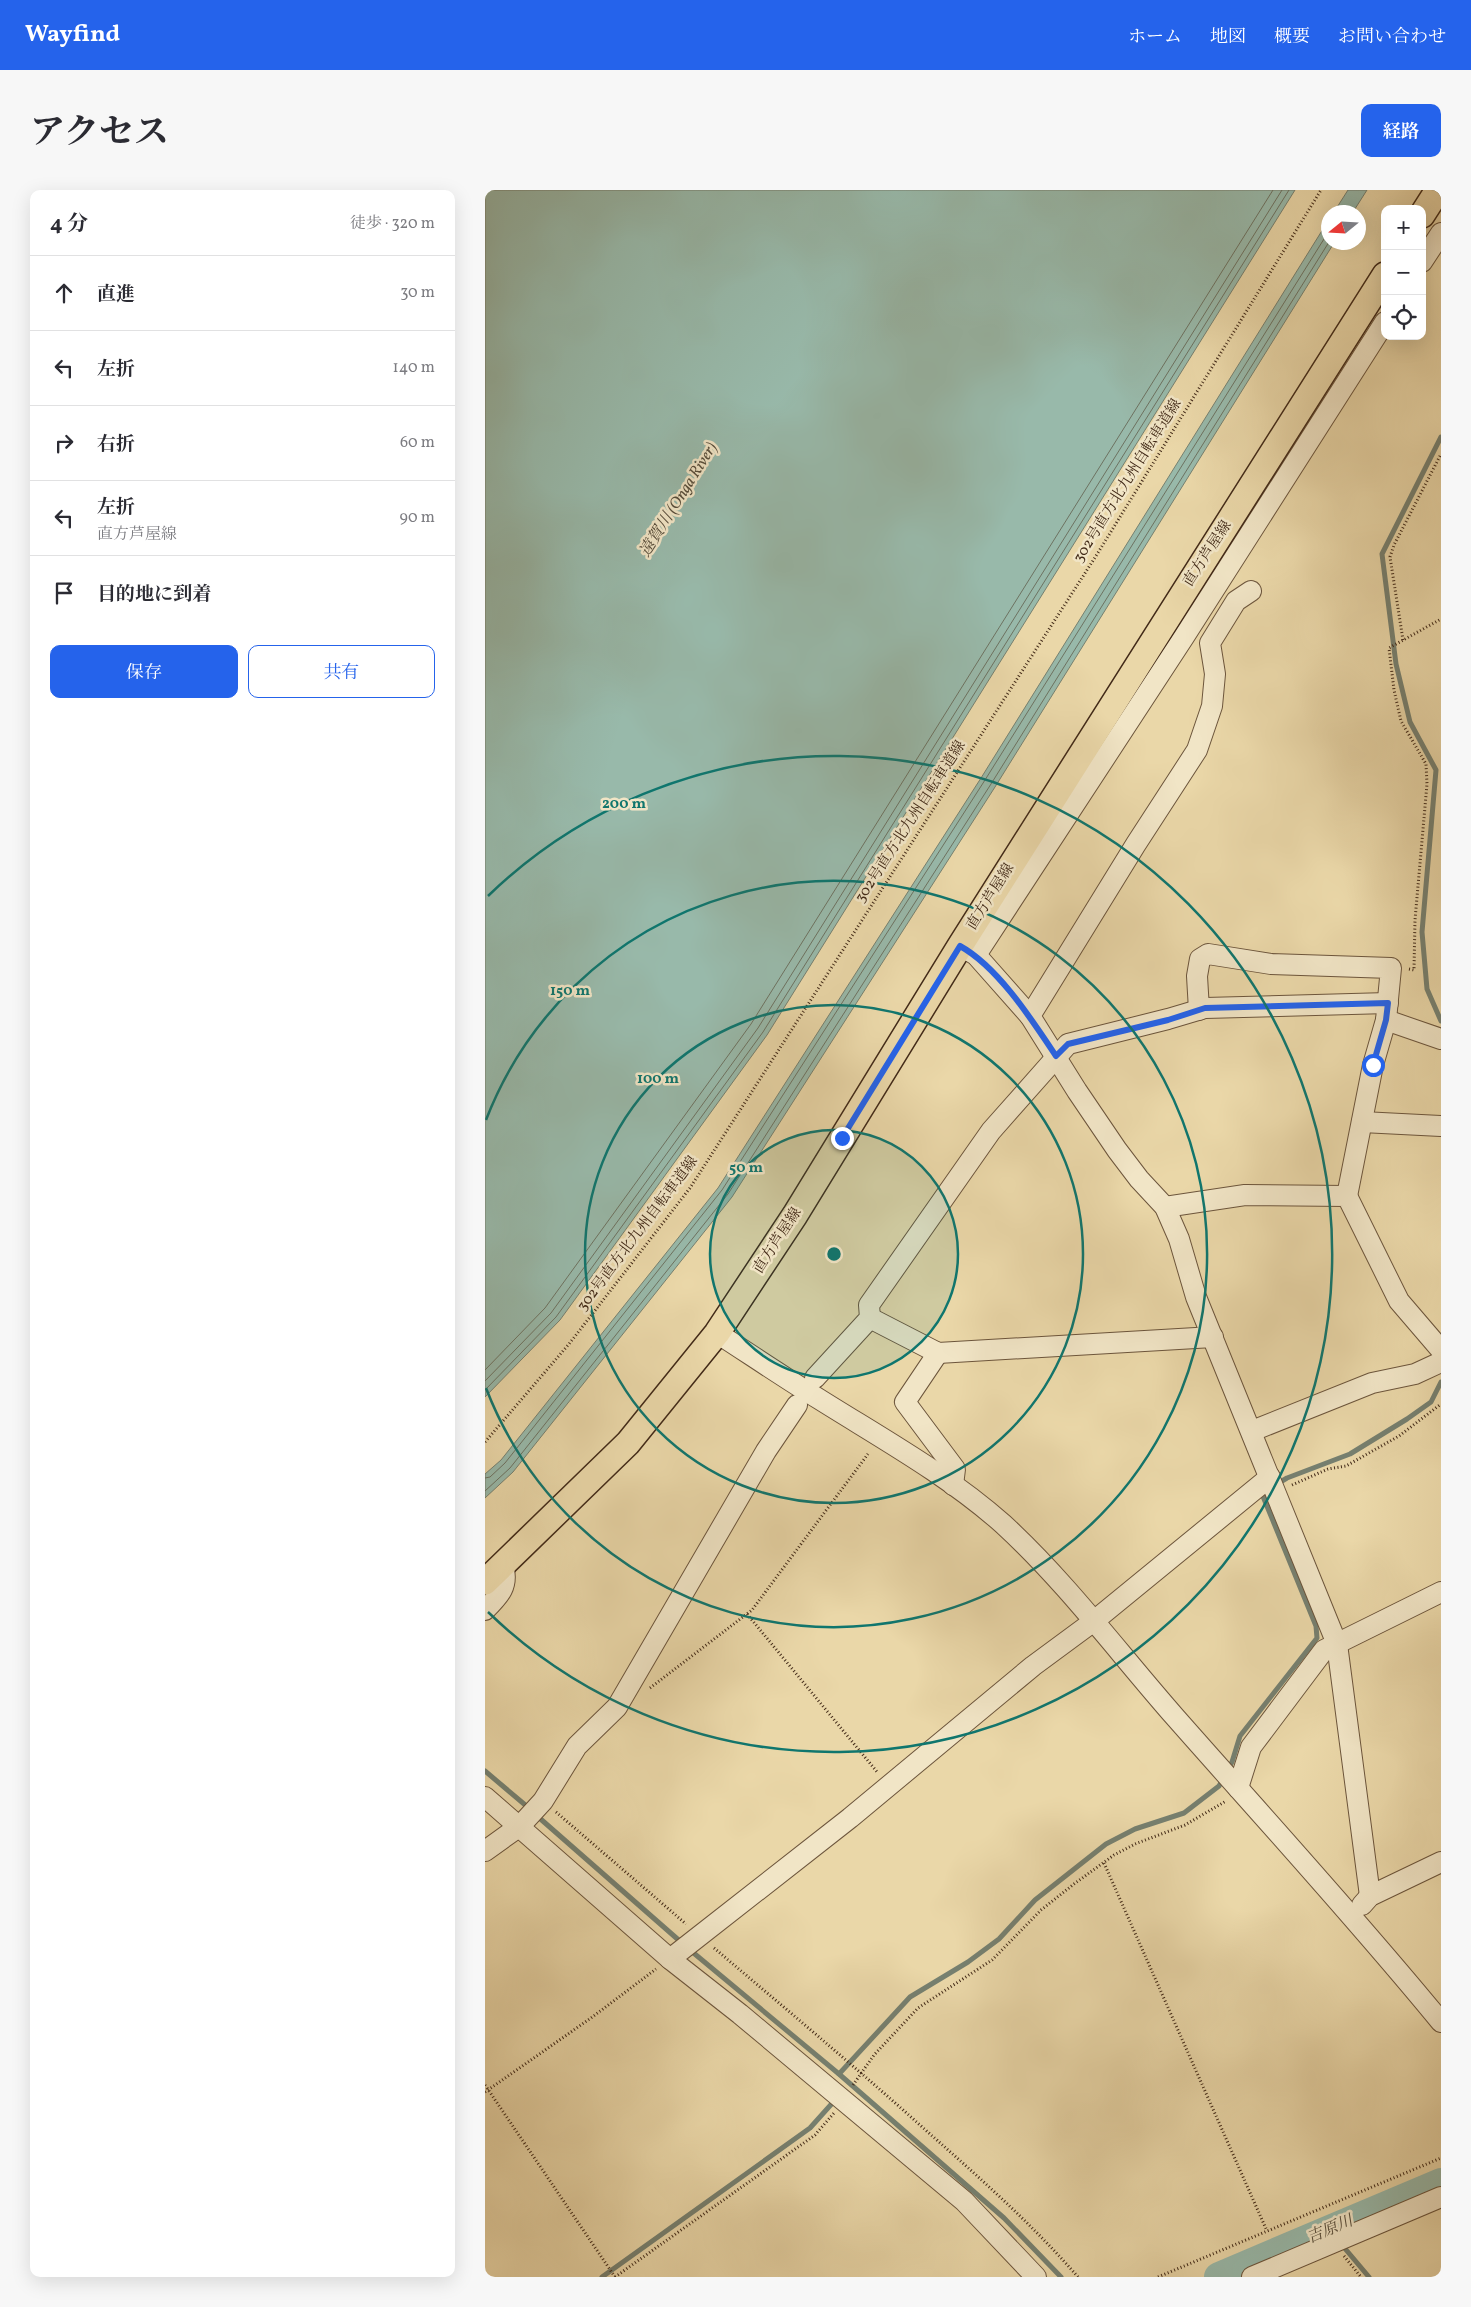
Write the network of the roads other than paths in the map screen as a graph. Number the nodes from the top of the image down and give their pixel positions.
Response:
1 (1438, 190) edge
2 (1426, 209) edge
3 (1441, 233) edge
4 (1426, 256) edge
5 (1381, 281) edge
6 (1381, 328) edge
7 (1251, 591) dead end
8 (1197, 617) junction
9 (1210, 643) junction
10 (968, 950) junction
11 (1199, 1010) junction
12 (1387, 1012) junction
13 (1030, 1016) junction
14 (1441, 1039) edge
15 (1056, 1056) junction
16 (1362, 1122) junction
17 (1441, 1126) edge
18 (1347, 1196) junction
19 (1165, 1207) junction
20 (870, 1318) junction
21 (717, 1333) junction
22 (1213, 1337) junction
23 (1441, 1350) edge
24 (938, 1353) junction
25 (1441, 1362) edge
26 (815, 1378) dead end
27 (797, 1405) dead end
28 (1252, 1431) junction
29 (953, 1485) junction
30 (1273, 1486) junction
31 (503, 1565) junction
32 (485, 1582) edge
33 (1441, 1592) edge
34 (485, 1610) edge
35 (1093, 1621) junction
36 (1337, 1644) junction
37 (1238, 1788) junction
38 (485, 1797) edge
39 (520, 1826) junction
40 (485, 1851) edge
41 (1441, 1862) edge
42 (1371, 1896) junction
43 (1352, 1916) junction
44 (670, 1958) junction
45 (1441, 2022) edge
46 (1441, 2197) edge
47 (1036, 2277) edge
48 (1252, 2277) edge

1 - 2 main road
3 - 4 street
5 - 10 main road, 直方芦屋線
6 - 8 street
7 - 9 street
8 - 9 street
8 - 10 street
9 - 13 street
10 - 13 street
10 - 21 main road, 直方芦屋線
11 - 12 street
11 - 12 street
11 - 15 street
12 - 14 street
12 - 16 street
13 - 15 street
15 - 19 street
15 - 20 street
16 - 17 street
16 - 18 street
18 - 19 street
18 - 23 street
19 - 22 street
20 - 24 street
20 - 26 street
21 - 29 street
21 - 31 main road, 直方芦屋線
22 - 24 street
22 - 28 street
24 - 29 street
25 - 28 street
27 - 39 street
28 - 30 street
29 - 35 street
30 - 35 street
30 - 36 street
31 - 32 main road, 直方芦屋線
31 - 34 street
33 - 36 street
35 - 37 street
35 - 44 street
36 - 37 street
36 - 42 street
37 - 43 street
38 - 39 street
39 - 40 street
39 - 44 street
41 - 42 street
42 - 43 street
43 - 45 street
44 - 47 street
46 - 48 street

